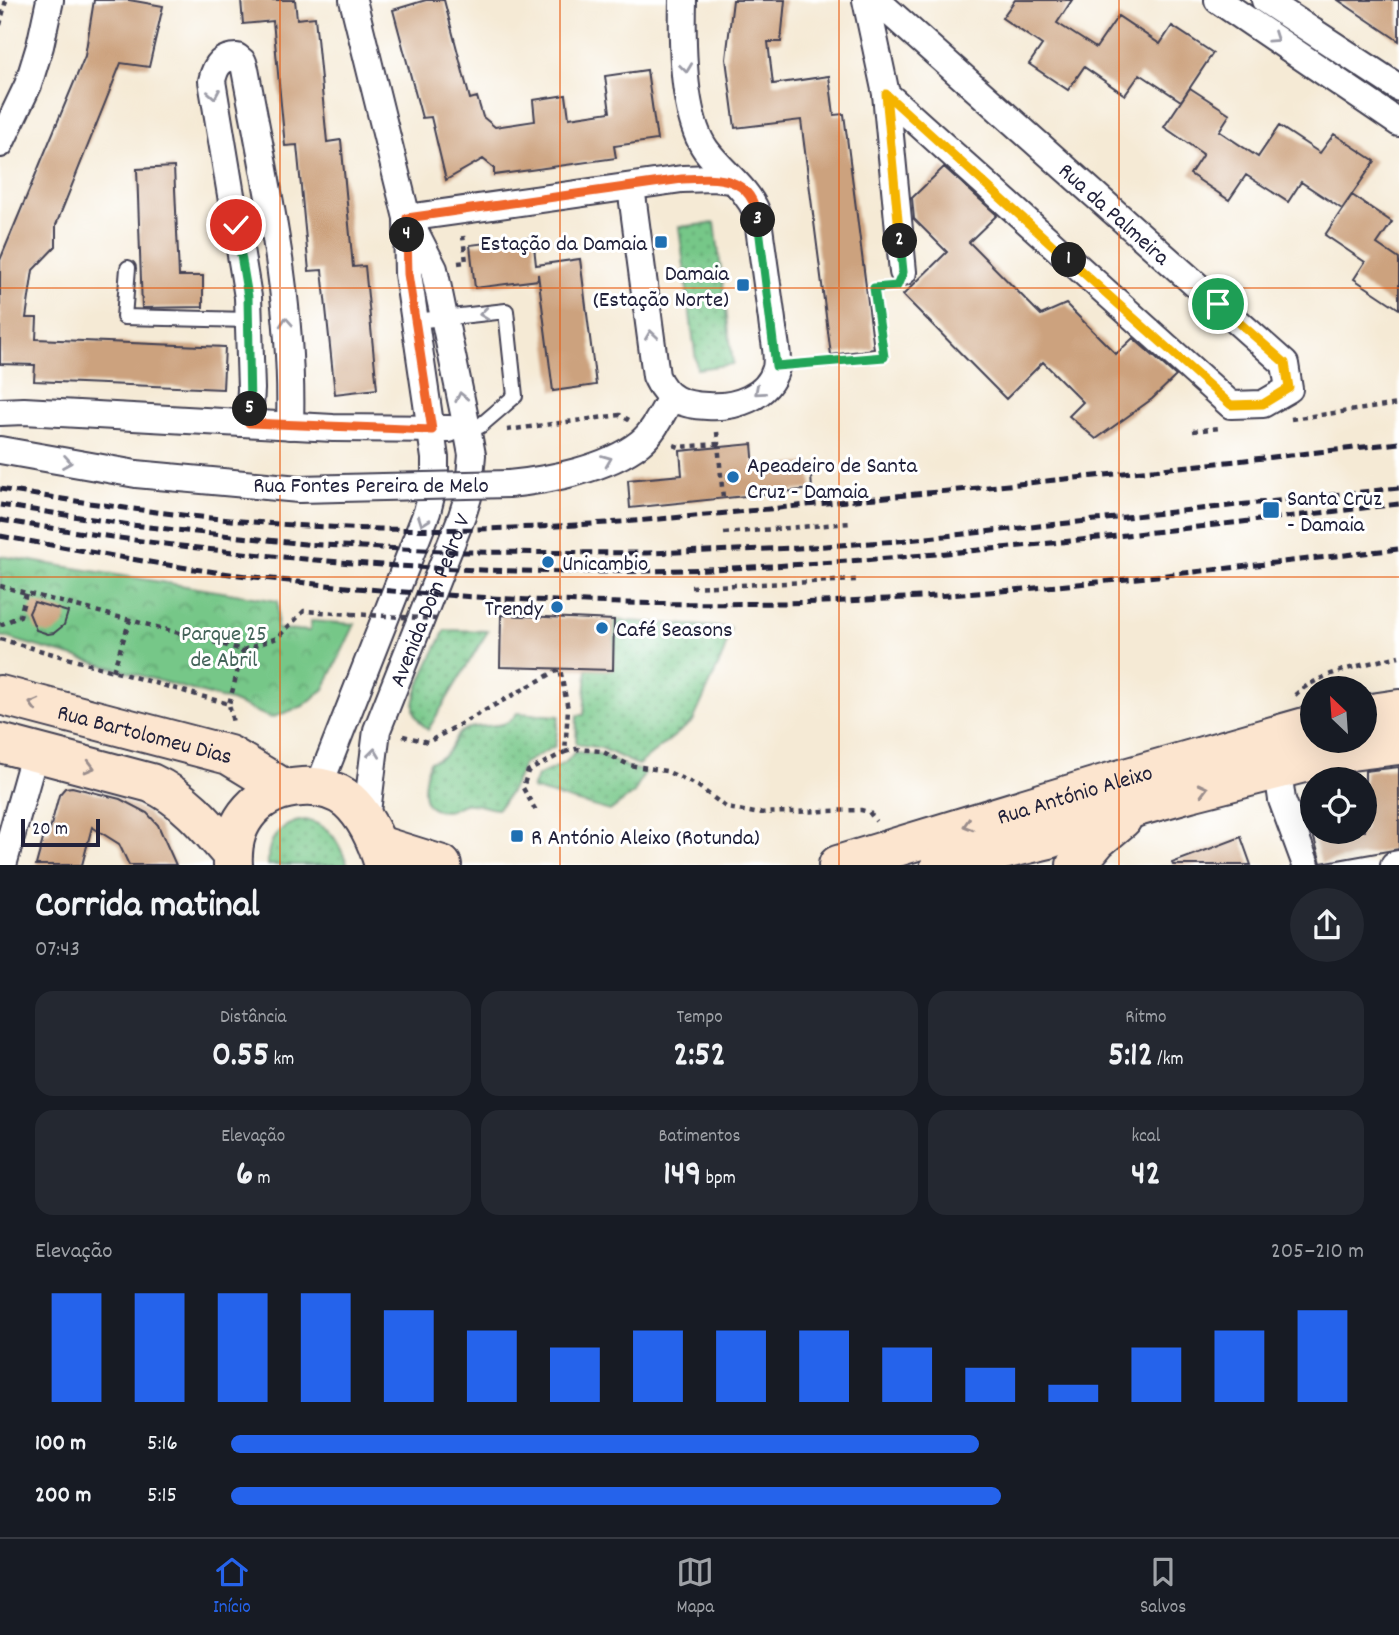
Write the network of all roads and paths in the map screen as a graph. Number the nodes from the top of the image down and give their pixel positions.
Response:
1 (6, 0) edge
2 (50, 0) edge
3 (352, 0) edge
4 (683, 0) edge
5 (866, 0) edge
6 (879, 0) edge
7 (1218, 0) edge
8 (1265, 0) edge
9 (0, 24) edge
10 (1399, 89) edge
11 (886, 94) junction
12 (1399, 123) edge
13 (0, 144) edge
14 (731, 180) junction
15 (631, 187) junction
16 (407, 218) junction
17 (128, 268) dead end
18 (903, 272) joint
19 (444, 318) junction
20 (249, 320) junction
21 (415, 321) junction
22 (776, 366) junction
23 (671, 398) junction
24 (1399, 404) edge
25 (8, 409) edge
26 (491, 416) junction
27 (596, 418) dead end
28 (1287, 419) dead end
29 (249, 423) junction
30 (290, 426) junction
31 (1234, 426) dead end
32 (467, 429) junction
33 (432, 430) junction
34 (1193, 431) dead end
35 (719, 447) dead end
36 (0, 450) edge
37 (723, 498) dead end
38 (852, 523) dead end
39 (724, 533) dead end
40 (858, 580) dead end
41 (0, 586) edge
42 (691, 587) dead end
43 (26, 593) junction
44 (436, 619) dead end
45 (130, 620) junction
46 (0, 625) edge
47 (0, 639) edge
48 (243, 650) junction
49 (1399, 656) edge
50 (113, 671) junction
51 (1331, 676) edge
52 (0, 695) edge
53 (229, 704) junction
54 (1399, 709) edge
55 (1377, 712) edge
56 (1300, 713) edge
57 (234, 729) dead end
58 (377, 730) junction
59 (1399, 745) edge
60 (17, 747) edge
61 (565, 752) junction
62 (1278, 771) junction
63 (1104, 784) junction
64 (301, 787) junction
65 (1138, 807) junction
66 (536, 811) dead end
67 (883, 826) dead end
68 (376, 844) edge
69 (1042, 852) edge
70 (233, 860) edge
71 (3, 865) edge
72 (442, 865) edge
73 (838, 865) edge
74 (940, 865) edge
75 (1076, 865) edge
76 (1304, 865) edge

1 - 9 path
2 - 13 street
3 - 16 street, Avenida Dom Pedro V
4 -> 14 street
5 - 11 street
6 - 11 street, Rua da Palmeira
7 -> 12 street
8 - 10 street
11 - 18 street
14 - 15 street
14 - 22 street
15 - 16 street
23 -> 15 street
16 - 19 street, Avenida Dom Pedro V
16 - 21 street, Avenida Dom Pedro V
17 - 20 lane
18 - 22 path
19 - 21 lane
26 -> 19 lane
32 -> 19 street, Avenida Dom Pedro V
20 - 29 street
30 -> 20 street
21 - 33 street, Avenida Dom Pedro V
22 -> 23 street
36 -> 23 street, Rua Fontes Pereira de Melo, bridge
24 - 28 path
25 - 29 street
26 - 27 path
26 - 32 lane
29 - 30 street
30 - 33 street
31 - 34 path
32 - 33 street
32 - 58 street, Avenida Dom Pedro V
33 -> 64 street, Avenida Dom Pedro V
35 - 37 path
38 - 39 path
40 - 42 path
41 - 43 path
43 - 45 path
43 - 46 path
44 - 48 path, bridge
45 - 48 path
45 - 50 path
47 - 50 path
48 - 53 path
49 - 51 path
50 - 53 path
64 -> 52 street, Rua Bartolomeu Dias
53 - 57 path
54 - 55 street
56 - 63 street, Rua António Aleixo
58 - 61 path
68 -> 58 street, Avenida Dom Pedro V
59 - 62 street, Rua António Aleixo
60 -> 70 street, Rua Bartolomeu Dias
60 - 71 street
61 - 66 path
61 - 67 path
65 -> 62 street, Rua António Aleixo
62 - 76 street
63 - 69 street
63 -> 73 street, Rua António Aleixo
64 - 68 street, Rua Bartolomeu Dias
64 - 70 street
65 - 69 street, Rua António Aleixo
65 - 75 street
68 - 72 street
69 - 74 street, Rua António Aleixo

